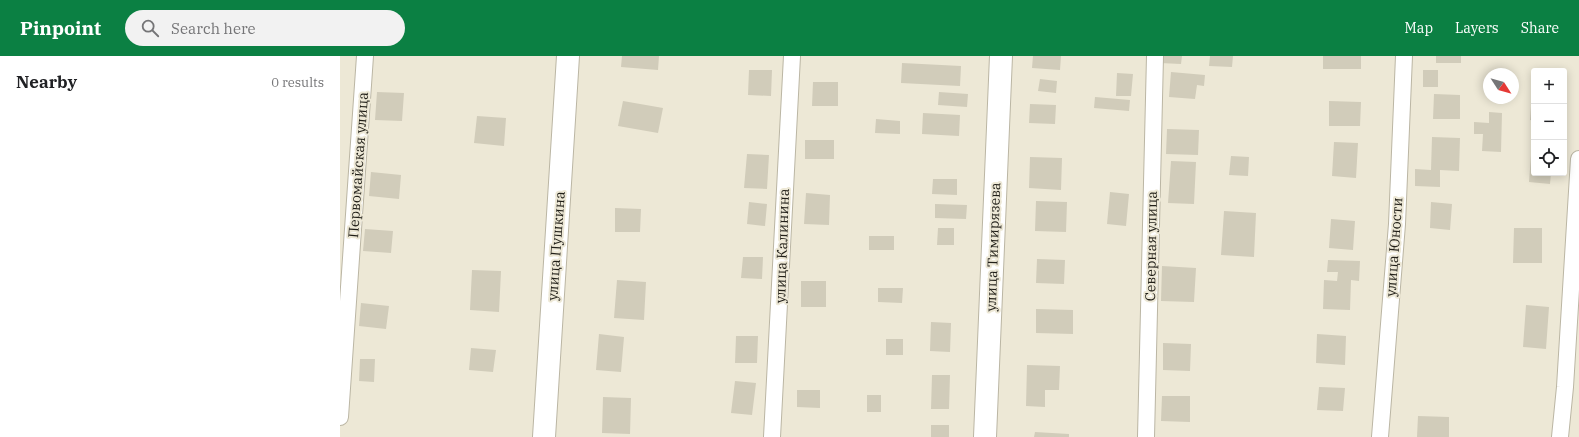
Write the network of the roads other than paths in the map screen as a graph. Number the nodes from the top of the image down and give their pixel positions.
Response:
1 (365, 56) edge
2 (568, 56) edge
3 (792, 56) edge
4 (1001, 56) edge
5 (1155, 56) edge
6 (1404, 56) edge
7 (1579, 159) edge
8 (340, 417) edge
9 (544, 437) edge
10 (772, 437) edge
11 (985, 437) edge
12 (1146, 437) edge
13 (1380, 437) edge
14 (1560, 437) edge

1 - 8 street, Первомайская улица
2 - 9 street, улица Пушкина
3 - 10 street, улица Калинина
4 - 11 street, улица Тимирязева
5 - 12 street, Северная улица
6 - 13 street, улица Юности
7 - 14 street

